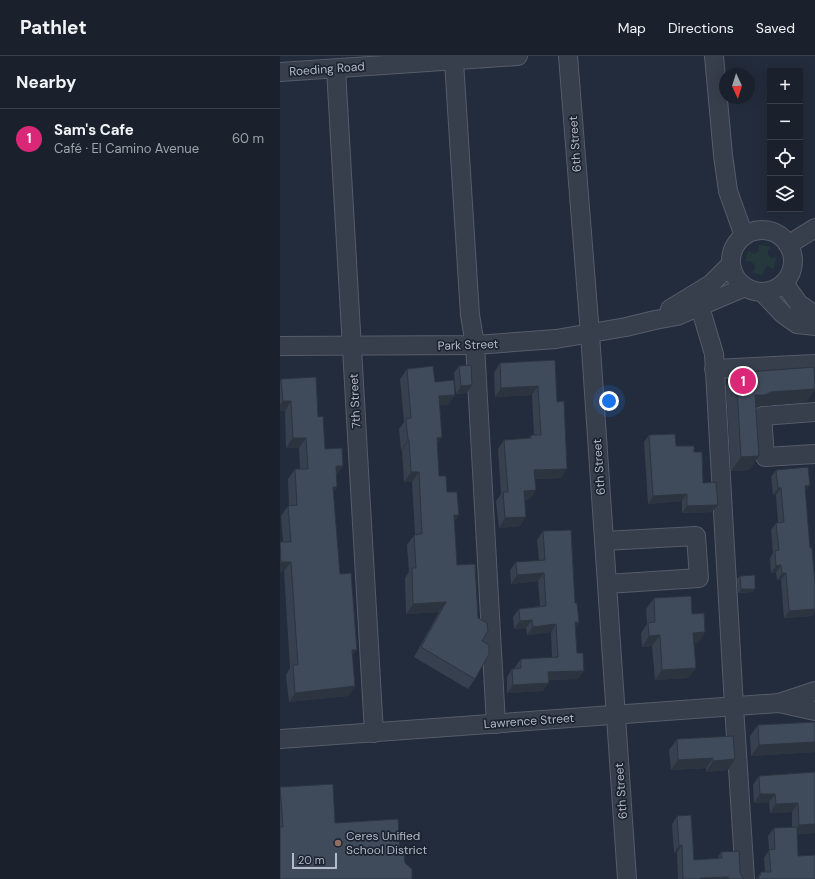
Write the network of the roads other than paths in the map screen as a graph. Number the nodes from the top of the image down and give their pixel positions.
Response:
1 (518, 56) edge
2 (568, 56) edge
3 (714, 56) edge
4 (454, 60) junction
5 (336, 69) junction
6 (280, 72) edge
7 (815, 228) edge
8 (744, 236) junction
9 (788, 245) junction
10 (731, 264) junction
11 (784, 282) junction
12 (754, 290) junction
13 (700, 307) junction
14 (815, 315) edge
15 (655, 320) junction
16 (815, 326) edge
17 (590, 334) junction
18 (475, 345) junction
19 (280, 346) edge
20 (352, 346) junction
21 (815, 364) edge
22 (714, 369) junction
23 (815, 412) edge
24 (815, 454) edge
25 (604, 541) junction
26 (607, 584) junction
27 (815, 691) edge
28 (779, 703) junction
29 (734, 706) junction
30 (815, 711) edge
31 (615, 715) junction
32 (496, 724) junction
33 (374, 733) junction
34 (280, 739) edge
35 (627, 879) edge
36 (745, 879) edge

1 - 4 street, Roeding Road
2 - 17 street, 6th Street
3 - 8 street
4 - 5 street, Roeding Road
4 - 18 street
5 - 6 street, Roeding Road
5 - 20 street, 7th Street
7 - 9 street
8 - 9 street
8 - 10 street
9 - 11 street
10 - 12 street
10 - 15 street, Park Street
11 - 12 street
11 - 14 street
12 - 13 street, Park Street
12 - 16 street
13 - 15 street, Park Street
13 - 22 street
15 - 17 street, Park Street
17 - 18 street, Park Street
17 - 25 street, 6th Street
18 - 20 street, Park Street
18 - 32 street
19 - 20 street, Park Street
20 - 33 street, 7th Street
21 - 22 street
22 - 29 street
23 - 24 street
25 - 26 street, 6th Street
25 - 26 street
26 - 31 street, 6th Street
27 - 28 street, Lawrence Street
28 - 29 street, Lawrence Street
28 - 30 street, Lawrence Street
29 - 31 street, Lawrence Street
29 - 36 street
31 - 32 street, Lawrence Street
31 - 35 street, 6th Street
32 - 33 street, Lawrence Street
33 - 34 street, Lawrence Street

